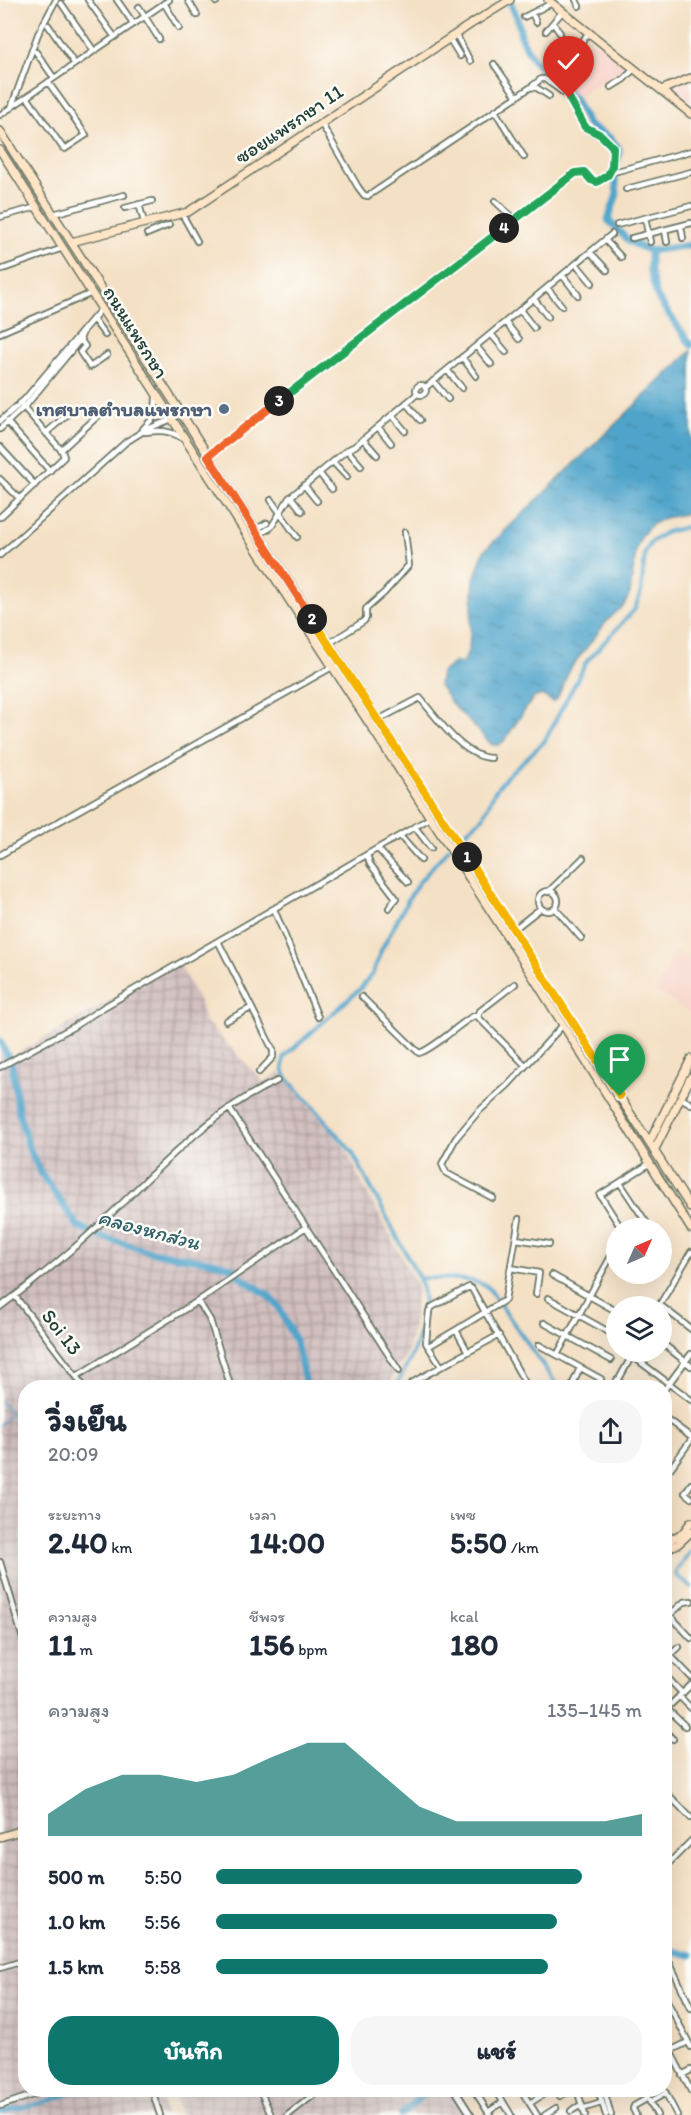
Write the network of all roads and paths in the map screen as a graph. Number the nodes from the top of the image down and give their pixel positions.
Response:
1 (88, 0) edge
2 (117, 0) edge
3 (169, 0) edge
4 (188, 0) edge
5 (576, 0) edge
6 (57, 1) edge
7 (504, 1) edge
8 (550, 2) edge
9 (164, 3) junction
10 (579, 6) dead end
11 (139, 7) dead end
12 (562, 12) junction
13 (532, 13) junction
14 (197, 15) dead end
15 (144, 16) junction
16 (524, 17) dead end
17 (536, 22) dead end
18 (133, 23) junction
19 (553, 23) junction
20 (48, 26) dead end
21 (179, 28) dead end
22 (546, 31) dead end
23 (589, 32) junction
24 (560, 33) dead end
25 (114, 36) junction
26 (452, 36) junction
27 (159, 39) dead end
28 (94, 51) junction
29 (36, 52) dead end
30 (559, 53) dead end
31 (460, 56) dead end
32 (470, 61) dead end
33 (74, 63) junction
34 (494, 64) dead end
35 (634, 69) junction
36 (54, 78) junction
37 (691, 78) edge
38 (48, 82) junction
39 (531, 87) junction
40 (611, 87) dead end
41 (661, 90) junction
42 (549, 96) dead end
43 (27, 97) junction
44 (517, 97) junction
45 (11, 108) junction
46 (495, 111) junction
47 (691, 114) edge
48 (0, 115) edge
49 (321, 123) junction
50 (0, 131) edge
51 (0, 150) edge
52 (691, 151) edge
53 (524, 157) dead end
54 (4, 163) edge
55 (691, 172) edge
56 (609, 174) junction
57 (626, 189) dead end
58 (124, 195) dead end
59 (152, 201) dead end
60 (495, 201) dead end
61 (139, 204) junction
62 (691, 206) edge
63 (37, 207) junction
64 (125, 208) dead end
65 (53, 214) junction
66 (182, 214) junction
67 (0, 217) edge
68 (645, 218) junction
69 (514, 219) junction
70 (146, 221) junction
71 (691, 223) edge
72 (169, 225) dead end
73 (617, 225) dead end
74 (681, 226) junction
75 (664, 230) junction
76 (612, 234) dead end
77 (649, 235) junction
78 (632, 238) dead end
79 (683, 238) dead end
80 (606, 241) junction
81 (71, 242) junction
82 (197, 242) dead end
83 (650, 242) dead end
84 (667, 242) dead end
85 (63, 248) junction
86 (591, 253) junction
87 (621, 257) dead end
88 (577, 265) junction
89 (0, 270) edge
90 (607, 270) dead end
91 (563, 276) junction
92 (592, 283) dead end
93 (547, 288) junction
94 (92, 292) junction
95 (578, 294) dead end
96 (534, 299) junction
97 (562, 306) dead end
98 (102, 308) junction
99 (520, 310) junction
100 (548, 317) dead end
101 (93, 319) junction
102 (505, 322) junction
103 (534, 328) dead end
104 (85, 330) junction
105 (0, 333) edge
106 (491, 334) junction
107 (105, 335) dead end
108 (80, 339) junction
109 (519, 339) dead end
110 (476, 346) junction
111 (506, 352) dead end
112 (107, 355) dead end
113 (462, 357) junction
114 (491, 364) dead end
115 (447, 370) junction
116 (49, 374) junction
117 (476, 376) dead end
118 (433, 381) junction
119 (462, 388) dead end
120 (156, 395) junction
121 (448, 399) dead end
122 (406, 403) junction
123 (21, 406) junction
124 (75, 408) dead end
125 (101, 413) dead end
126 (392, 415) junction
127 (172, 419) junction
128 (420, 420) dead end
129 (0, 421) edge
130 (7, 422) junction
131 (378, 427) junction
132 (0, 429) edge
133 (405, 431) dead end
134 (46, 433) junction
135 (139, 433) junction
136 (363, 439) junction
137 (185, 440) junction
138 (391, 443) dead end
139 (0, 447) edge
140 (61, 450) junction
141 (347, 450) junction
142 (376, 455) dead end
143 (208, 456) junction
144 (333, 462) junction
145 (362, 466) dead end
146 (50, 471) junction
147 (319, 473) junction
148 (347, 477) dead end
149 (0, 479) edge
150 (35, 485) junction
151 (304, 485) junction
152 (332, 489) dead end
153 (291, 496) junction
154 (20, 500) junction
155 (271, 500) dead end
156 (317, 501) dead end
157 (0, 508) edge
158 (302, 511) dead end
159 (280, 514) junction
160 (2, 515) edge
161 (257, 532) junction
162 (405, 532) dead end
163 (297, 537) dead end
164 (0, 555) edge
165 (302, 603) junction
166 (294, 609) junction
167 (328, 644) junction
168 (332, 667) junction
169 (378, 720) junction
170 (491, 758) dead end
171 (430, 818) junction
172 (415, 827) junction
173 (400, 836) junction
174 (431, 848) dead end
175 (378, 849) junction
176 (0, 855) edge
177 (367, 855) junction
178 (583, 858) dead end
179 (421, 860) dead end
180 (408, 882) dead end
181 (548, 892) junction
182 (388, 908) dead end
183 (542, 908) junction
184 (555, 908) junction
185 (274, 909) junction
186 (513, 930) junction
187 (581, 939) dead end
188 (218, 941) junction
189 (515, 984) dead end
190 (362, 997) dead end
191 (251, 1008) junction
192 (478, 1015) junction
193 (318, 1017) dead end
194 (226, 1021) dead end
195 (563, 1025) junction
196 (691, 1059) edge
197 (525, 1065) junction
198 (0, 1067) edge
199 (259, 1072) dead end
200 (691, 1077) edge
201 (277, 1081) dead end
202 (620, 1096) junction
203 (681, 1098) junction
204 (611, 1102) junction
205 (691, 1104) edge
206 (229, 1108) junction
207 (649, 1143) junction
208 (654, 1151) junction
209 (649, 1164) junction
210 (620, 1183) junction
211 (492, 1198) dead end
212 (691, 1208) edge
213 (615, 1218) edge
214 (643, 1218) edge
215 (519, 1219) dead end
216 (306, 1227) junction
217 (691, 1229) edge
218 (516, 1239) junction
219 (549, 1244) dead end
220 (691, 1252) edge
221 (606, 1265) edge
222 (511, 1268) junction
223 (552, 1275) dead end
224 (536, 1294) dead end
225 (15, 1296) junction
226 (589, 1296) junction
227 (665, 1296) edge
228 (548, 1298) dead end
229 (198, 1301) junction
230 (606, 1305) edge
231 (0, 1307) edge
232 (487, 1312) junction
233 (672, 1315) edge
234 (579, 1316) junction
235 (544, 1323) dead end
236 (691, 1329) edge
237 (456, 1330) junction
238 (606, 1331) edge
239 (499, 1335) junction
240 (567, 1336) junction
241 (539, 1345) dead end
242 (429, 1346) junction
243 (672, 1351) edge
244 (468, 1352) junction
245 (691, 1354) edge
246 (557, 1355) junction
247 (606, 1357) edge
248 (628, 1362) edge
249 (644, 1362) edge
250 (685, 1362) junction
251 (441, 1366) junction
252 (691, 1366) edge
253 (580, 1368) junction
254 (399, 1371) dead end
255 (77, 1376) junction
256 (601, 1379) dead end
257 (80, 1380) edge
258 (229, 1380) edge
259 (417, 1380) edge
260 (523, 1380) edge
261 (575, 1380) edge
262 (617, 1380) edge
263 (665, 1380) edge
264 (671, 1380) edge
265 (672, 1385) edge
266 (691, 1400) edge
267 (672, 1424) edge
268 (691, 1439) edge
269 (672, 1465) edge
270 (691, 1484) edge
271 (691, 1498) edge
272 (691, 1522) edge
273 (691, 1532) edge
274 (672, 1539) edge
275 (672, 1547) edge
276 (0, 1562) edge
277 (691, 1601) edge
278 (672, 1612) edge
279 (672, 1616) edge
280 (18, 1622) edge
281 (690, 1635) edge
282 (679, 1647) dead end
283 (672, 1654) edge
284 (672, 1656) edge
285 (691, 1677) edge
286 (672, 1684) edge
287 (691, 1685) edge
288 (681, 1695) junction
289 (672, 1703) edge
290 (691, 1708) edge
291 (672, 1713) edge
292 (685, 1726) dead end
293 (672, 1798) edge
294 (691, 1818) edge
295 (18, 1831) edge
296 (0, 1837) edge
297 (691, 1840) edge
298 (672, 1860) edge
299 (18, 1962) edge
300 (0, 1968) edge
301 (672, 1968) edge
302 (691, 2008) edge
303 (672, 2010) edge
304 (690, 2045) edge
305 (672, 2050) edge
306 (672, 2055) edge
307 (691, 2070) edge
308 (682, 2075) junction
309 (691, 2091) edge
310 (27, 2097) edge
311 (154, 2097) edge
312 (263, 2097) edge
313 (311, 2097) edge
314 (459, 2097) edge
315 (479, 2097) edge
316 (500, 2097) edge
317 (526, 2097) edge
318 (539, 2097) edge
319 (579, 2097) edge
320 (602, 2097) edge
321 (604, 2097) edge
322 (648, 2097) edge
323 (654, 2097) edge
324 (668, 2097) edge
325 (649, 2100) junction
326 (503, 2102) junction
327 (604, 2102) junction
328 (530, 2103) junction
329 (0, 2106) edge
330 (582, 2107) junction
331 (556, 2108) dead end
332 (571, 2111) dead end
333 (489, 2113) edge
334 (160, 2115) edge
335 (271, 2115) edge
336 (288, 2115) edge
337 (471, 2115) edge
338 (511, 2115) edge
339 (537, 2115) edge
340 (545, 2115) edge
341 (585, 2115) edge
342 (606, 2115) edge
343 (611, 2115) edge
344 (636, 2115) edge
345 (657, 2115) edge
346 (677, 2115) edge

1 - 25 street
2 - 18 street
3 - 9 street
4 - 14 street
5 - 10 street
6 - 28 street
6 - 45 street
7 - 26 main road, ซอยแพรกษา 11
8 - 12 main road
8 - 13 street
9 - 15 street
9 - 21 street
11 - 15 street
12 - 19 street
12 - 23 main road
13 - 16 street
13 - 17 street
15 - 18 street
15 - 27 street
18 - 25 street
19 - 22 street
19 - 24 street
20 - 33 street
23 - 30 street
23 - 35 main road
25 - 28 street
26 - 31 street
26 - 32 street
26 - 49 main road, ซอยแพรกษา 11
28 - 33 street
29 - 36 street
33 - 36 street
34 - 44 street
35 - 40 street
35 - 41 main road
36 - 38 street
37 - 41 main road
38 - 43 street
38 - 43 street
39 - 42 street
39 - 44 street
39 - 56 street
41 - 47 main road
43 - 45 street
44 - 46 street
45 - 48 street
46 - 49 street
46 - 53 street
49 - 66 main road, ซอยแพรกษา 11
50 - 65 main road, ถนนแพรกษา
51 - 54 main road, ถนนแพรกษา
52 - 56 street
54 - 63 main road, ถนนแพรกษา
55 - 57 street
56 - 69 street
58 - 65 street
59 - 61 street
60 - 69 street
61 - 64 street
61 - 70 street
62 - 68 street
63 - 67 street
63 - 85 main road, ถนนแพรกษา
65 - 81 main road, ถนนแพรกษา
66 - 70 main road, ซอยแพรกษา 11
66 - 82 street
68 - 73 street
68 - 77 street
69 - 143 street
70 - 72 street
70 - 81 main road, ซอยแพรกษา 11
71 - 74 street
74 - 75 street
74 - 79 street
75 - 77 street
75 - 84 street
76 - 80 street
77 - 78 street
77 - 83 street
80 - 86 street
80 - 87 street
81 - 143 main road, ถนนแพรกษา
85 - 89 street
85 - 94 main road, ถนนแพรกษา
86 - 88 street
86 - 90 street
88 - 91 street
88 - 92 street
91 - 93 street
91 - 95 street
93 - 96 street
93 - 97 street
94 - 98 main road, ถนนแพรกษา
94 - 105 street
96 - 99 street
96 - 100 street
98 - 101 street
98 - 120 main road, ถนนแพรกษา
99 - 102 street
99 - 103 street
101 - 104 street
101 - 107 street
102 - 106 street
102 - 109 street
104 - 108 street
104 - 116 street
106 - 110 street
106 - 111 street
108 - 112 street
108 - 116 street
110 - 113 street
110 - 114 street
113 - 115 street
113 - 117 street
115 - 118 street
115 - 119 street
116 - 123 street
118 - 121 street
118 - 122 street
120 - 127 main road, ถนนแพรกษา
120 - 135 street
122 - 126 street
122 - 128 street
123 - 129 street
123 - 130 street
123 - 134 street
124 - 134 street
125 - 140 street
126 - 131 street
126 - 133 street
127 - 135 street
127 - 137 main road, ถนนแพรกษา
130 - 132 street
130 - 146 street
131 - 136 street
131 - 138 street
134 - 140 street
135 - 137 street
135 - 164 street
136 - 141 street
136 - 142 street
137 - 166 main road, ถนนแพรกษา
139 - 150 street
140 - 146 street
141 - 144 street
141 - 145 street
143 - 161 main road, ถนนแพรกษา
144 - 147 street
144 - 148 street
146 - 150 street
147 - 151 street
147 - 152 street
149 - 154 street
150 - 154 street
151 - 153 street
151 - 156 street
153 - 158 street
153 - 159 street
154 - 160 street
155 - 159 street
157 - 160 street
159 - 161 street
159 - 163 street
161 - 165 main road, ถนนแพรกษา
162 - 167 street
165 - 166 main road
165 - 167 main road, ถนนแพรกษา
166 - 168 main road, ถนนแพรกษา
167 - 169 main road, ถนนแพรกษา
168 - 171 main road, ถนนแพรกษา
168 - 176 street
169 - 170 street
169 - 186 main road, ถนนแพรกษา
171 - 172 street
171 - 195 main road, ถนนแพรกษา
172 - 173 street
172 - 174 street
173 - 175 street
173 - 179 street
175 - 177 street
175 - 180 street
177 - 182 street
177 - 185 street
178 - 181 street
181 - 183 street
181 - 184 street
183 - 184 street
183 - 186 street
184 - 187 street
185 - 188 street
185 - 193 street
186 - 202 main road, ถนนแพรกษา
188 - 191 street
188 - 198 street
189 - 192 street
190 - 192 street
191 - 194 street
191 - 199 street
192 - 197 street
195 - 197 street
195 - 204 main road, ถนนแพรกษา
196 - 207 main road
197 - 211 street
200 - 203 main road
201 - 206 street
202 - 204 main road
202 - 207 main road, ถนนแพรกษา
203 - 205 street
203 - 208 main road
204 - 209 main road, ถนนแพรกษา
206 - 216 street
206 - 225 street
207 - 208 main road, ถนนแพรกษา
208 - 212 main road, ถนนแพรกษา
209 - 210 street
209 - 217 main road, ถนนแพรกษา
210 - 213 street
210 - 214 street
215 - 218 street
216 - 229 street
216 - 254 street
218 - 219 street
218 - 222 street
220 - 227 street
221 - 226 street
222 - 224 street
222 - 232 street
223 - 226 street
225 - 231 street
225 - 255 street, Soi 13
226 - 230 street
226 - 234 street
228 - 234 street
229 - 255 street
229 - 258 street
232 - 237 street
232 - 239 street
232 - 242 street
233 - 236 street
234 - 238 street
234 - 240 street
235 - 240 street
237 - 242 street
237 - 244 street
239 - 244 street
239 - 260 street
240 - 246 street
240 - 247 street
241 - 246 street
242 - 251 street
243 - 250 street
244 - 251 street
245 - 250 street
246 - 253 street
248 - 262 street
249 - 263 street
250 - 252 street
250 - 264 street
251 - 259 street
253 - 256 street
253 - 261 street
255 - 257 street, Soi 13
265 - 266 street
267 - 268 street
268 - 269 street
270 - 271 street
272 - 274 main road
273 - 275 main road
276 - 280 street
277 - 278 street
279 - 281 street
282 - 283 street
284 - 285 street
286 - 288 street
287 - 288 street
288 - 289 street
288 - 290 street
291 - 292 street
293 - 294 street
295 - 296 main road
297 - 298 street
299 - 300 street
301 - 302 street
303 - 304 street
304 - 305 street
306 - 308 street
307 - 308 street
308 - 309 street
310 - 329 street
311 - 334 street
312 - 335 street
313 - 336 street
314 - 337 street
315 - 333 street
316 - 326 street
317 - 328 street
318 - 328 street
319 - 330 street
320 - 327 street
321 - 327 street
322 - 325 street
323 - 325 street
324 - 346 street
325 - 344 street
325 - 345 street
326 - 333 street
326 - 338 street
327 - 330 street
327 - 342 street
327 - 343 street
328 - 339 street
330 - 332 street
330 - 341 street
331 - 340 street

